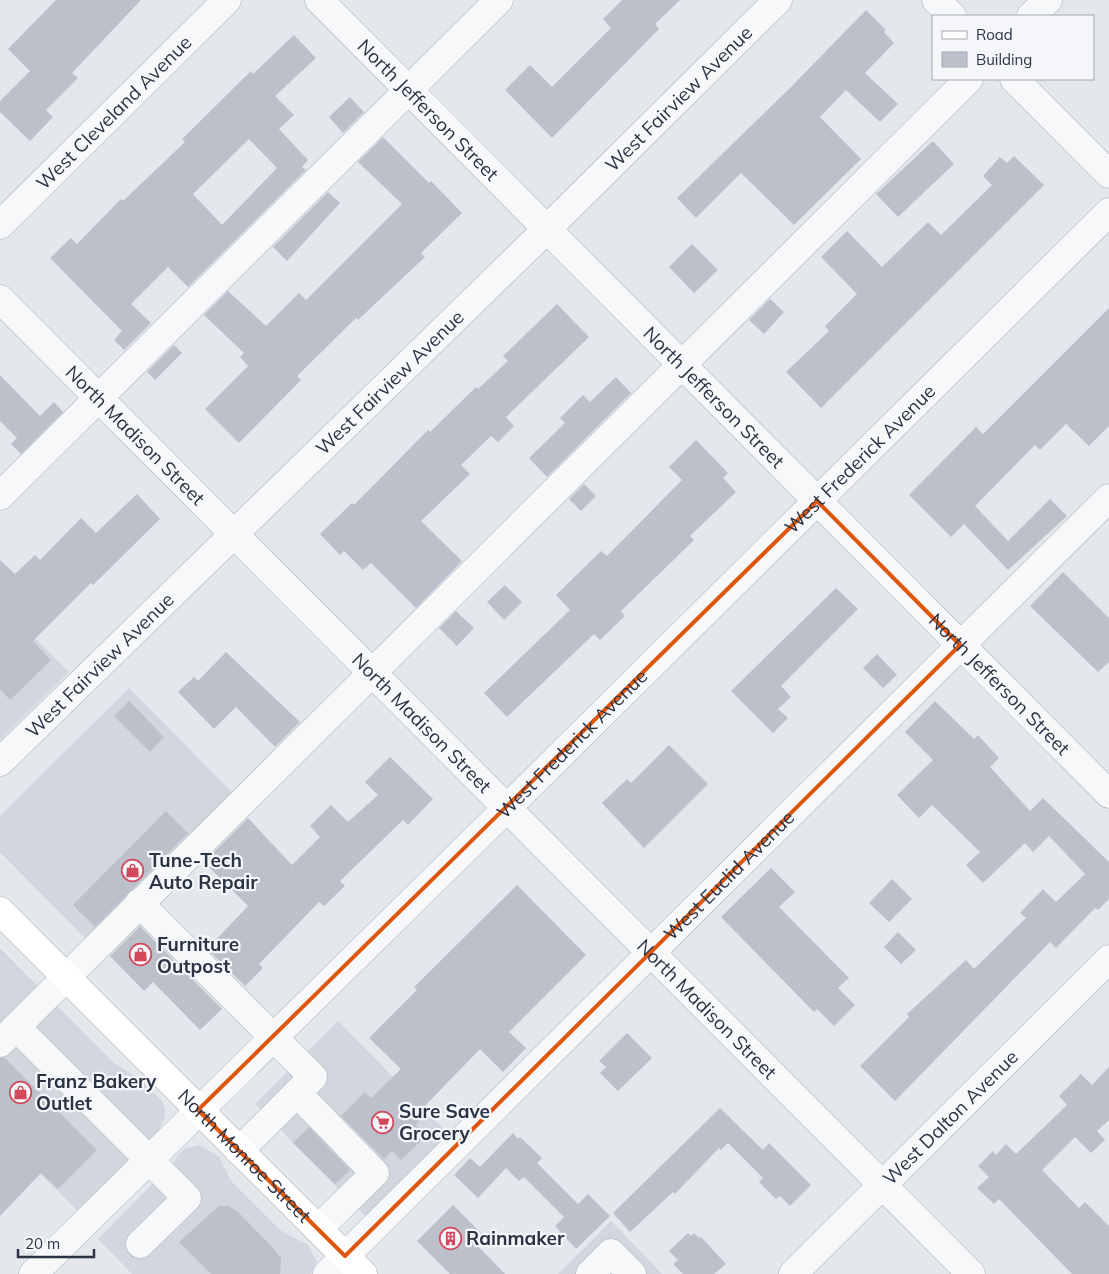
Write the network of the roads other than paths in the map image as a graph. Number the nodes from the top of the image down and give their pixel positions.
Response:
1 (226, 0) edge
2 (319, 0) edge
3 (499, 0) edge
4 (778, 0) edge
5 (936, 0) edge
6 (1048, 0) edge
7 (951, 15) edge
8 (1032, 15) edge
9 (967, 80) edge
10 (1015, 80) edge
11 (408, 89) junction
12 (1109, 174) edge
13 (1109, 212) edge
14 (0, 225) edge
15 (547, 230) junction
16 (0, 299) edge
17 (681, 364) junction
18 (99, 398) junction
19 (0, 496) edge
20 (1109, 498) edge
21 (817, 501) junction
22 (234, 533) junction
23 (960, 645) junction
24 (372, 671) junction
25 (0, 762) edge
26 (1109, 794) edge
27 (508, 807) junction
28 (140, 903) junction
29 (0, 911) edge
30 (650, 952) junction
31 (1109, 959) edge
32 (66, 977) junction
33 (8, 1035) edge
34 (273, 1037) junction
35 (297, 1093) junction
36 (198, 1110) junction
37 (239, 1151) junction
38 (148, 1159) junction
39 (882, 1185) junction
40 (318, 1229) junction
41 (140, 1244) dead end
42 (345, 1268) edge
43 (32, 1274) edge
44 (590, 1274) edge
45 (632, 1274) edge
46 (793, 1274) edge
47 (971, 1274) edge

1 - 14 street, West Cleveland Avenue
2 - 11 street, North Jefferson Street
3 - 11 street
4 - 15 street, West Fairview Avenue
5 - 7 street
6 - 8 street
9 - 17 street
10 - 12 street
11 - 15 street, North Jefferson Street
11 - 18 street
13 - 21 street, West Frederick Avenue
15 - 17 street, North Jefferson Street
15 - 22 street, West Fairview Avenue
16 - 18 street, North Madison Street
17 - 21 street, North Jefferson Street
17 - 24 street
18 - 19 street
18 - 22 street, North Madison Street
20 - 23 street, West Euclid Avenue
21 - 23 street, North Jefferson Street
21 - 27 street, West Frederick Avenue
22 - 24 street, North Madison Street
22 - 25 street, West Fairview Avenue
23 - 26 street, North Jefferson Street
23 - 30 street, West Euclid Avenue
24 - 27 street, North Madison Street
24 - 28 street
27 - 30 street, North Madison Street
27 - 34 street, West Frederick Avenue
28 - 32 street
28 - 34 street
29 - 32 main road, North Monroe Street
30 - 39 street, North Madison Street
30 - 42 street, West Euclid Avenue
31 - 39 street, West Dalton Avenue
32 - 33 street
32 - 36 main road, North Monroe Street
33 - 38 street
34 - 35 street
34 - 36 street, West Frederick Avenue
35 - 37 street
35 - 40 street
36 - 37 main road, North Monroe Street
36 - 38 street, West Frederick Avenue
37 - 40 main road, North Monroe Street
38 - 41 street
38 - 43 street, West Frederick Avenue
39 - 46 street, West Dalton Avenue
39 - 47 street, North Madison Street
40 - 42 main road, North Monroe Street
44 - 45 street

